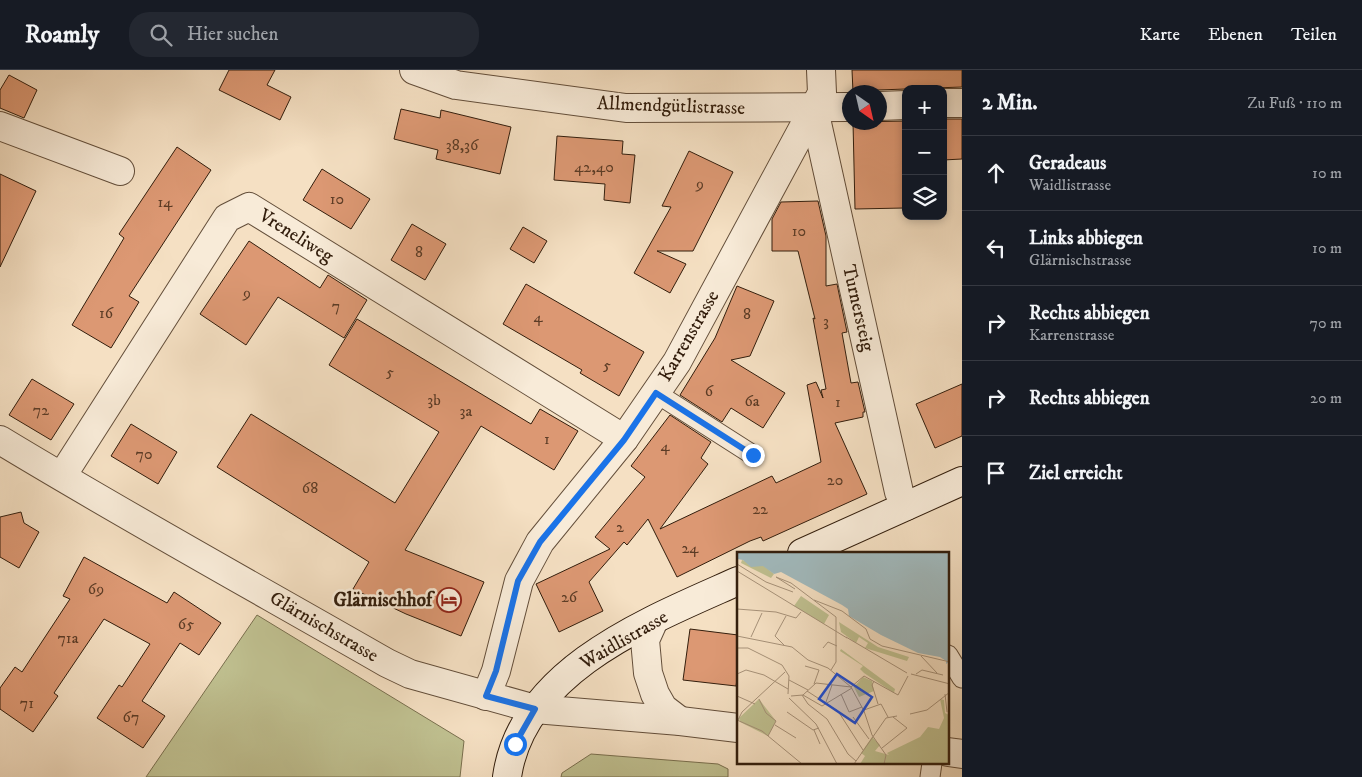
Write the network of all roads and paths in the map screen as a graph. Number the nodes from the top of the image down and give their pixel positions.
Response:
1 (414, 70) edge
2 (821, 70) edge
3 (947, 103) edge
4 (962, 103) edge
5 (902, 105) edge
6 (887, 106) edge
7 (842, 107) edge
8 (812, 108) junction
9 (0, 126) edge
10 (120, 171) dead end
11 (656, 393) junction
12 (624, 440) junction
13 (1, 442) edge
14 (753, 455) dead end
15 (62, 476) junction
16 (962, 481) edge
17 (906, 506) junction
18 (804, 552) edge
19 (737, 581) edge
20 (654, 620) junction
21 (486, 696) junction
22 (535, 709) junction
23 (680, 722) junction
24 (737, 728) edge
25 (949, 752) edge
26 (962, 754) edge
27 (932, 764) edge
28 (507, 777) edge
29 (930, 777) edge

1 - 8 street, Allmendgütlistrasse
2 - 8 street, Karrenstrasse
3 - 4 street
5 - 6 street
7 - 8 street, Allmendgütlistrasse
8 - 11 street, Karrenstrasse
8 - 17 street, Turnersteig
9 - 10 street
11 - 12 street, Karrenstrasse
11 - 14 lane
12 - 15 street, Vreneliweg
12 - 21 street, Karrenstrasse
13 - 15 street, Glärnischstrasse
15 - 21 street, Glärnischstrasse
16 - 17 street
17 - 18 street
19 - 20 street, Waidlistrasse
20 - 22 street, Waidlistrasse
20 - 23 street
21 - 22 street, Glärnischstrasse
22 - 23 street, Glärnischstrasse
22 - 28 street, Waidlistrasse
23 - 24 street, Glärnischstrasse
25 - 26 street
27 - 29 lane

